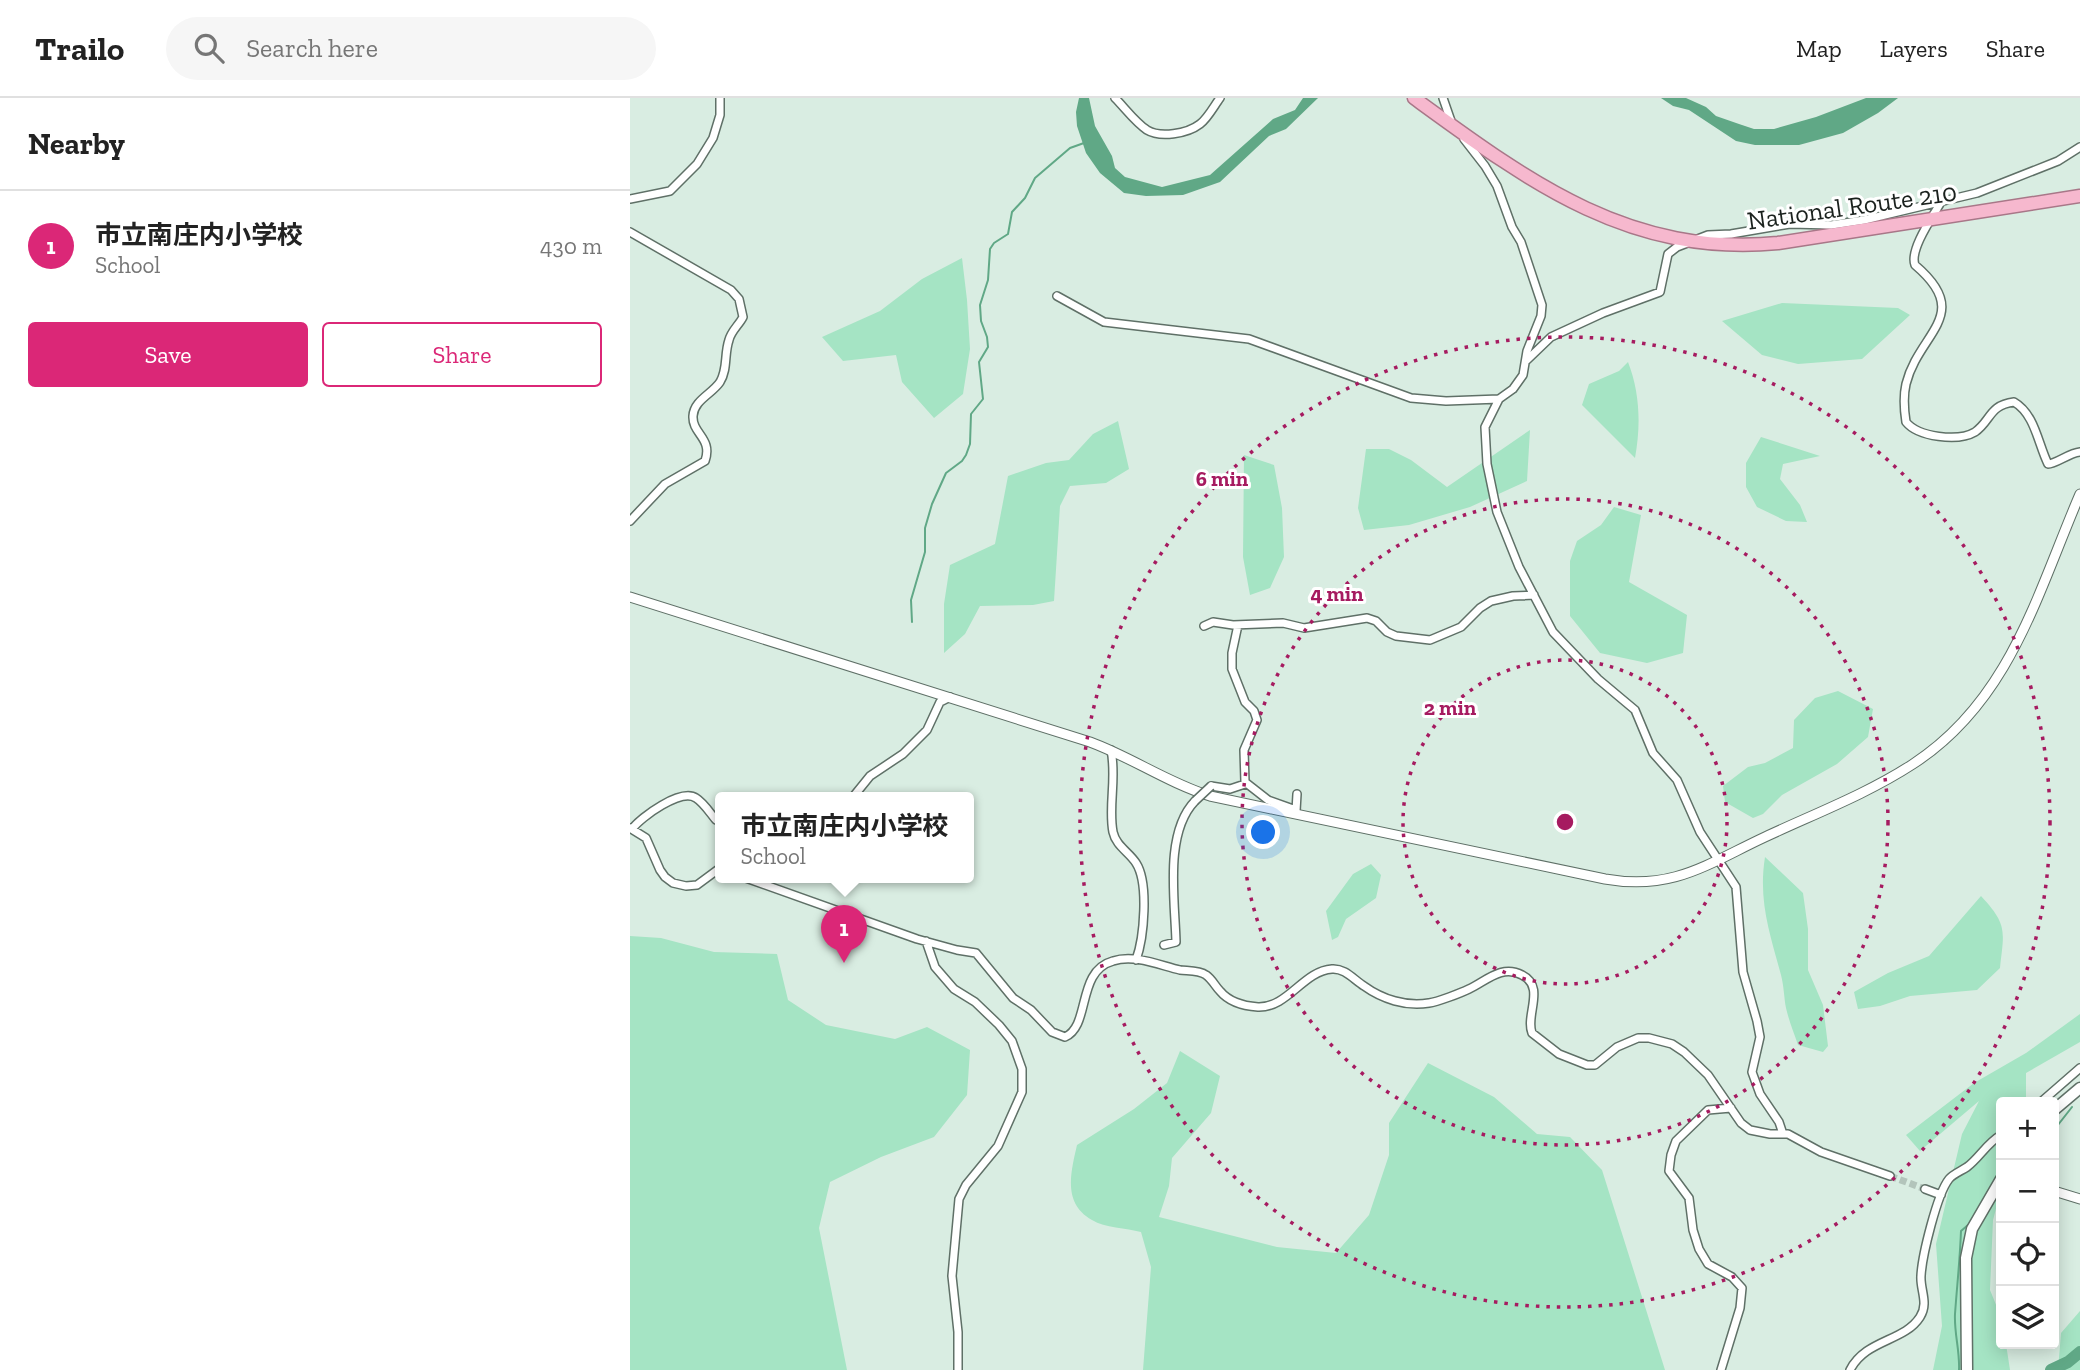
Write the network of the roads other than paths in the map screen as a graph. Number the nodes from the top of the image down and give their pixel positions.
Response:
1 (720, 98) edge
2 (1115, 98) edge
3 (1220, 98) edge
4 (1414, 98) edge
5 (1443, 98) edge
6 (1454, 127) junction
7 (2080, 147) edge
8 (2080, 196) edge
9 (630, 199) edge
10 (1941, 202) junction
11 (1930, 220) junction
12 (630, 232) edge
13 (1692, 241) junction
14 (1056, 296) dead end
15 (1526, 360) junction
16 (1499, 399) junction
17 (2080, 452) edge
18 (2080, 494) edge
19 (630, 521) edge
20 (1534, 594) junction
21 (630, 597) edge
22 (1204, 625) dead end
23 (1238, 625) junction
24 (950, 697) junction
25 (1111, 750) junction
26 (1245, 783) junction
27 (857, 792) edge
28 (1297, 794) dead end
29 (1296, 812) junction
30 (715, 819) edge
31 (631, 828) edge
32 (1718, 859) junction
33 (715, 872) edge
34 (760, 883) edge
35 (926, 942) junction
36 (1164, 945) dead end
37 (1136, 960) junction
38 (2080, 1068) edge
39 (2080, 1088) edge
40 (2047, 1097) edge
41 (2059, 1106) edge
42 (1731, 1108) junction
43 (1783, 1134) junction
44 (1996, 1138) edge
45 (1890, 1176) tunnel mouth
46 (1996, 1188) edge
47 (1925, 1189) tunnel mouth
48 (2059, 1192) edge
49 (1941, 1195) junction
50 (2079, 1198) edge
51 (958, 1370) edge
52 (1721, 1370) edge
53 (1850, 1370) edge
54 (1967, 1370) edge

1 - 9 street
2 - 3 street
4 - 6 highway, National Route 210
5 - 6 street
6 - 13 highway, National Route 210
6 - 15 street
7 - 10 street
8 - 11 highway, National Route 210
10 - 11 street
10 - 13 street
11 - 13 highway, National Route 210
11 - 17 street
12 - 19 street
13 - 15 street
14 - 16 street
15 - 16 street
16 - 20 street
18 - 32 street
20 - 23 street
20 - 32 street
21 - 24 street
22 - 23 street
23 - 26 street
24 - 25 street
24 - 27 street
25 - 29 street
25 - 37 street
26 - 29 street
26 - 36 street, bridge
28 - 29 street
29 - 32 street
30 - 31 street
31 - 33 street
32 - 43 street
34 - 35 street
35 - 37 street
35 - 51 street
37 - 42 street
38 - 40 street
39 - 41 main road
42 - 43 street
42 - 52 street
43 - 45 street
44 - 49 street
46 - 54 main road
47 - 49 street
48 - 50 street
49 - 53 street

